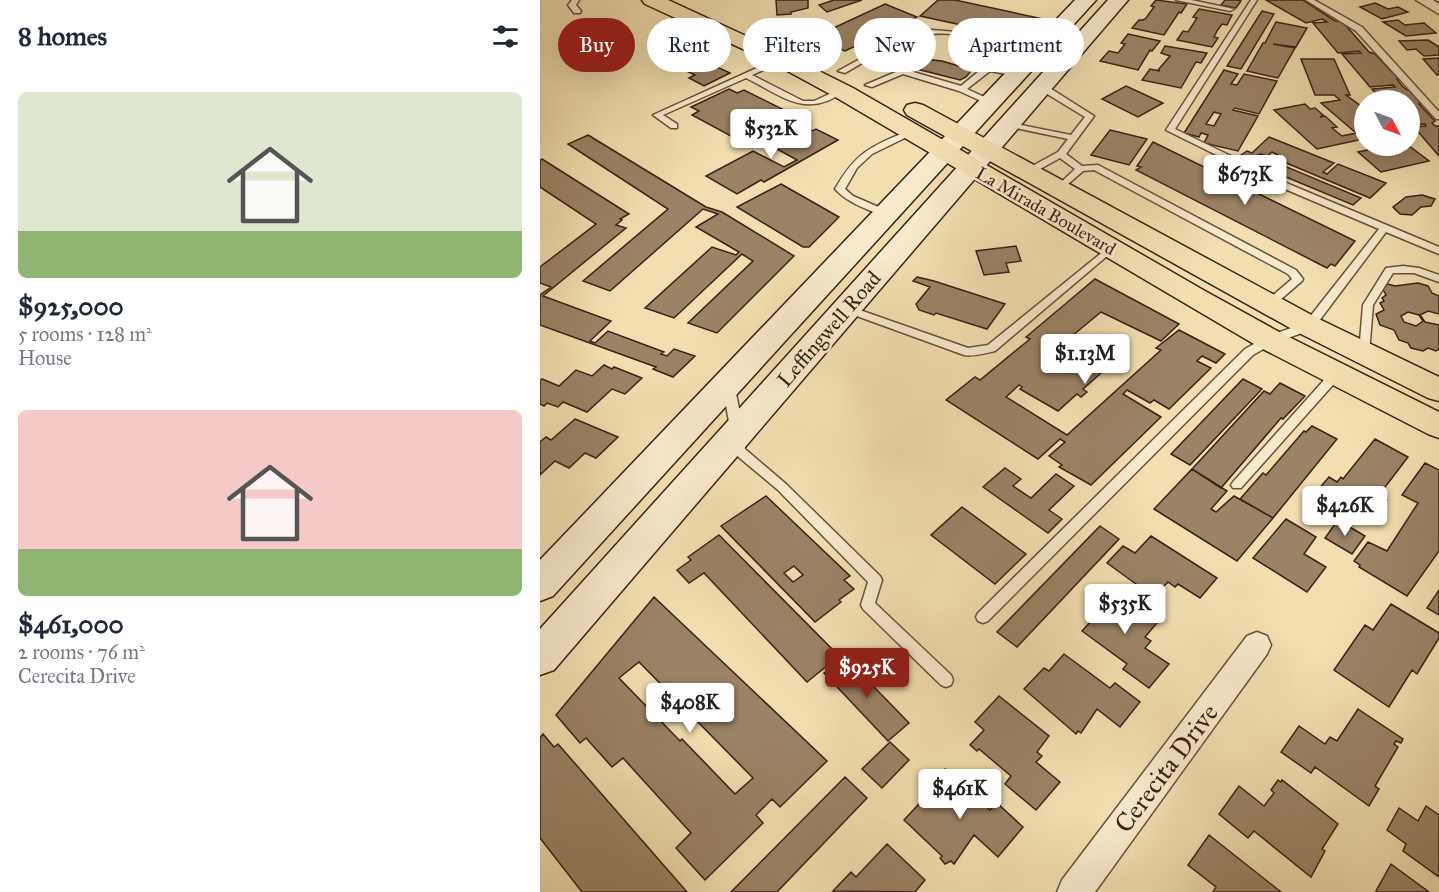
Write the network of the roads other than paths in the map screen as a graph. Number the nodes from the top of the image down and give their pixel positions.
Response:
1 (576, 0) edge
2 (652, 0) edge
3 (693, 0) edge
4 (1086, 0) edge
5 (1118, 0) edge
6 (1179, 0) edge
7 (1254, 0) edge
8 (1309, 0) edge
9 (1423, 0) edge
10 (1230, 9) dead end
11 (1439, 10) edge
12 (577, 11) dead end
13 (1069, 18) edge
14 (948, 33) edge
15 (743, 42) edge
16 (753, 72) edge
17 (816, 72) edge
18 (1017, 74) joint
19 (746, 75) junction
20 (841, 81) junction
21 (869, 85) junction
22 (1042, 87) junction
23 (962, 89) junction
24 (990, 103) junction
25 (1439, 117) edge
26 (1010, 124) junction
27 (674, 126) dead end
28 (911, 133) junction
29 (1073, 138) junction
30 (952, 144) junction
31 (1061, 154) junction
32 (979, 159) junction
33 (1080, 169) junction
34 (1028, 172) junction
35 (1059, 189) junction
36 (887, 214) junction
37 (1384, 229) junction
38 (1110, 249) junction
39 (1439, 251) edge
40 (1439, 279) edge
41 (1269, 304) junction
42 (847, 309) junction
43 (1309, 326) junction
44 (1270, 340) junction
45 (1364, 353) junction
46 (1336, 374) junction
47 (728, 383) junction
48 (1439, 390) edge
49 (1439, 426) edge
50 (738, 432) junction
51 (1237, 485) dead end
52 (540, 585) edge
53 (983, 617) dead end
54 (1257, 645) dead end
55 (540, 657) edge
56 (946, 680) dead end
57 (1074, 892) edge

1 - 12 lane
2 - 15 main road, La Mirada Boulevard
3 - 20 main road, La Mirada Boulevard
4 - 13 main road, Leffingwell Road
5 - 22 main road, Leffingwell Road
6 - 10 lane
7 - 37 lane
8 - 25 lane
9 - 11 street
14 - 20 lane
16 - 19 lane
17 - 20 main road, La Mirada Boulevard
18 - 23 lane
18 - 24 main road, Leffingwell Road
19 - 20 lane
19 - 27 lane
20 - 21 main road, La Mirada Boulevard
20 - 28 main road, La Mirada Boulevard
21 - 23 lane
21 - 30 main road, La Mirada Boulevard
22 - 26 main road, Leffingwell Road
22 - 29 lane
23 - 24 lane
24 - 30 main road, Leffingwell Road
26 - 29 lane
26 - 32 main road, Leffingwell Road
28 - 30 main road, La Mirada Boulevard
28 - 36 lane
29 - 31 lane
30 - 32 main road, La Mirada Boulevard
30 - 36 main road, Leffingwell Road
31 - 33 lane
31 - 34 lane
32 - 34 main road, La Mirada Boulevard
32 - 38 main road, La Mirada Boulevard
32 - 42 main road, Leffingwell Road
33 - 35 lane
33 - 41 lane
34 - 35 main road, La Mirada Boulevard
35 - 41 main road, La Mirada Boulevard
36 - 47 main road, Leffingwell Road
37 - 39 lane
37 - 43 lane
38 - 42 lane
38 - 44 main road, La Mirada Boulevard
40 - 45 lane
41 - 43 main road, La Mirada Boulevard
42 - 50 main road, Leffingwell Road
43 - 44 lane
43 - 45 main road, La Mirada Boulevard
44 - 46 main road, La Mirada Boulevard
44 - 53 lane
45 - 48 main road, La Mirada Boulevard
46 - 49 main road, La Mirada Boulevard
46 - 51 lane
47 - 50 lane
47 - 52 main road, Leffingwell Road
50 - 55 main road, Leffingwell Road
50 - 56 lane
54 - 57 street, Cerecita Drive

